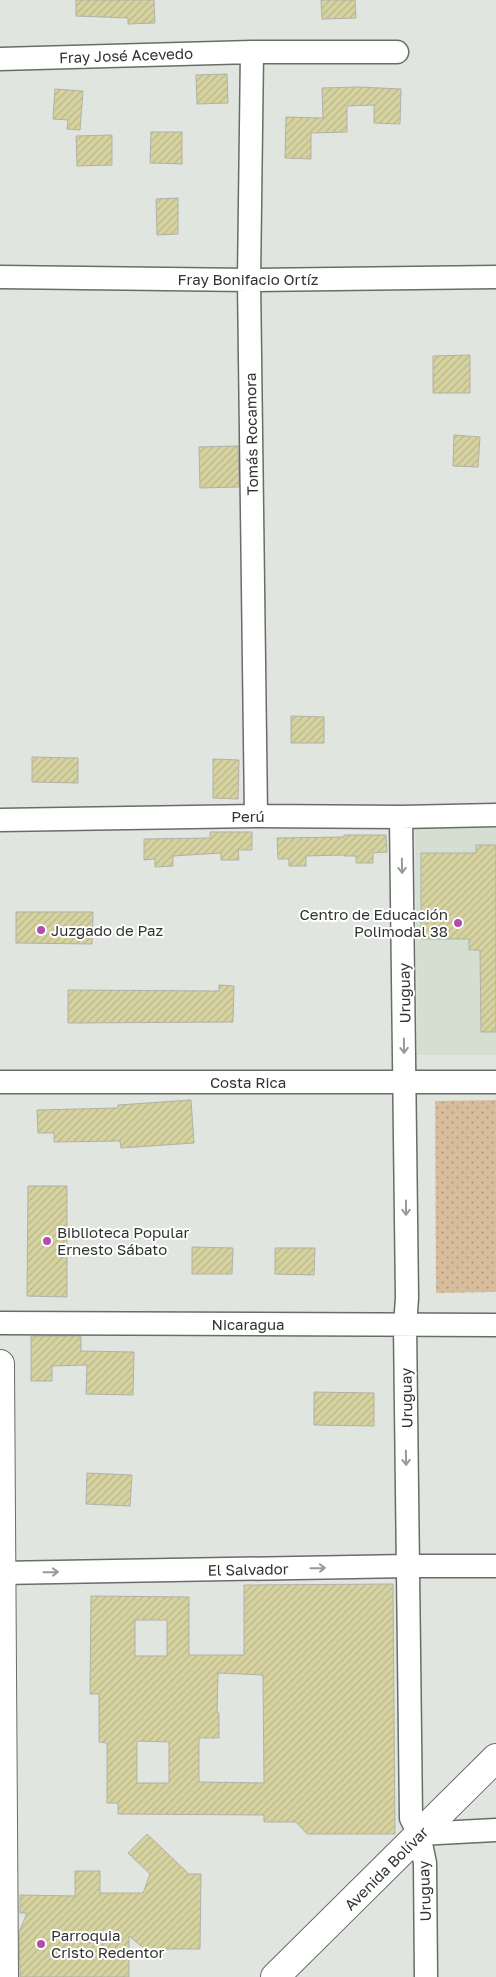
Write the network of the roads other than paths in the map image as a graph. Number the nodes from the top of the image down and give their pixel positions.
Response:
1 (252, 52) junction
2 (397, 52) dead end
3 (0, 59) edge
4 (0, 277) edge
5 (496, 277) edge
6 (249, 280) junction
7 (496, 815) edge
8 (256, 816) junction
9 (401, 817) junction
10 (0, 820) edge
11 (0, 1082) edge
12 (405, 1082) junction
13 (496, 1082) edge
14 (0, 1323) edge
15 (405, 1325) junction
16 (496, 1325) edge
17 (0, 1364) edge
18 (408, 1566) junction
19 (496, 1566) edge
20 (1, 1573) edge
21 (496, 1758) edge
22 (1, 1823) edge
23 (496, 1830) edge
24 (420, 1834) junction
25 (4, 1977) edge
26 (275, 1977) edge
27 (426, 1977) edge

1 - 2 street, Fray José Acevedo
1 - 3 street, Fray José Acevedo
1 - 6 street, Tomás Rocamora
4 - 6 street, Fray Bonifacio Ortíz
5 - 6 street, Fray Bonifacio Ortíz
6 - 8 street, Tomás Rocamora
7 - 9 street, Perú
8 - 9 street, Perú
8 - 10 street, Perú
9 -> 12 street, Uruguay
11 - 12 street, Costa Rica
12 - 13 street, Costa Rica
12 -> 15 street, Uruguay
14 - 15 street, Nicaragua
15 - 16 street, Nicaragua
15 -> 18 street, Uruguay
17 - 20 main road
18 - 19 street, El Salvador
20 -> 18 street, El Salvador
18 - 24 street, Uruguay
20 - 22 main road
21 - 24 main road, Avenida Bolívar
22 - 25 main road
23 - 24 street
24 - 26 main road, Avenida Bolívar
24 - 27 street, Uruguay

